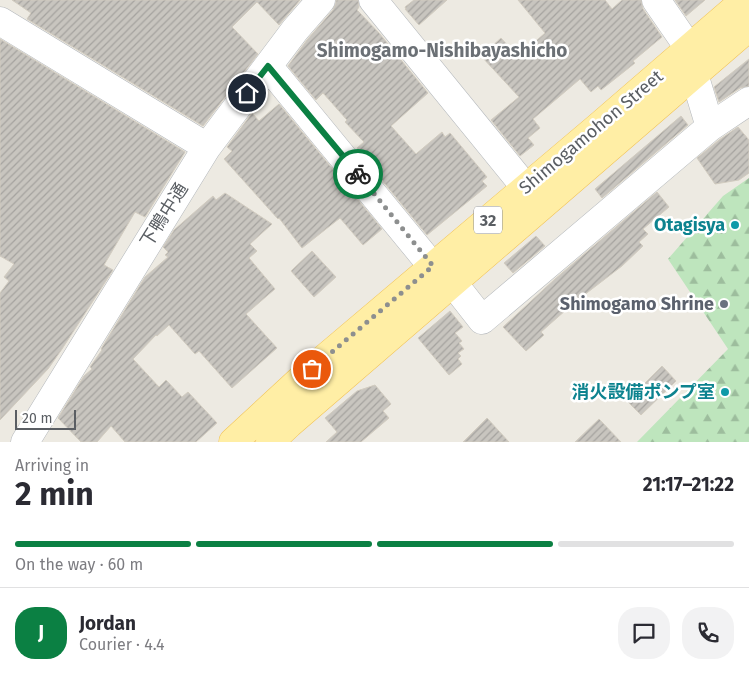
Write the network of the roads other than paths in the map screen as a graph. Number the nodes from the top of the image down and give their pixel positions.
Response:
1 (2, 0) edge
2 (320, 0) edge
3 (373, 0) edge
4 (656, 0) edge
5 (745, 0) edge
6 (0, 4) edge
7 (0, 21) edge
8 (749, 27) edge
9 (692, 61) junction
10 (268, 66) junction
11 (749, 101) edge
12 (710, 127) junction
13 (207, 147) junction
14 (526, 188) junction
15 (443, 275) junction
16 (24, 442) edge
17 (233, 442) edge
18 (270, 442) edge

1 - 6 street
2 - 10 street, 下鴨中通
3 - 14 street
4 - 9 street
5 - 9 main road, Shimogamohon Street / 32
7 - 13 street
8 - 9 main road, Shimogamohon Street / 32
9 - 12 street
9 - 14 main road, Shimogamohon Street / 32
9 - 15 main road, Shimogamohon Street / 32
10 - 13 street, 下鴨中通
10 - 15 street
11 - 12 street
12 - 15 street
13 - 16 street, 下鴨中通
14 - 15 main road, Shimogamohon Street / 32
15 - 17 main road, Shimogamohon Street / 32
15 - 18 main road, Shimogamohon Street / 32

